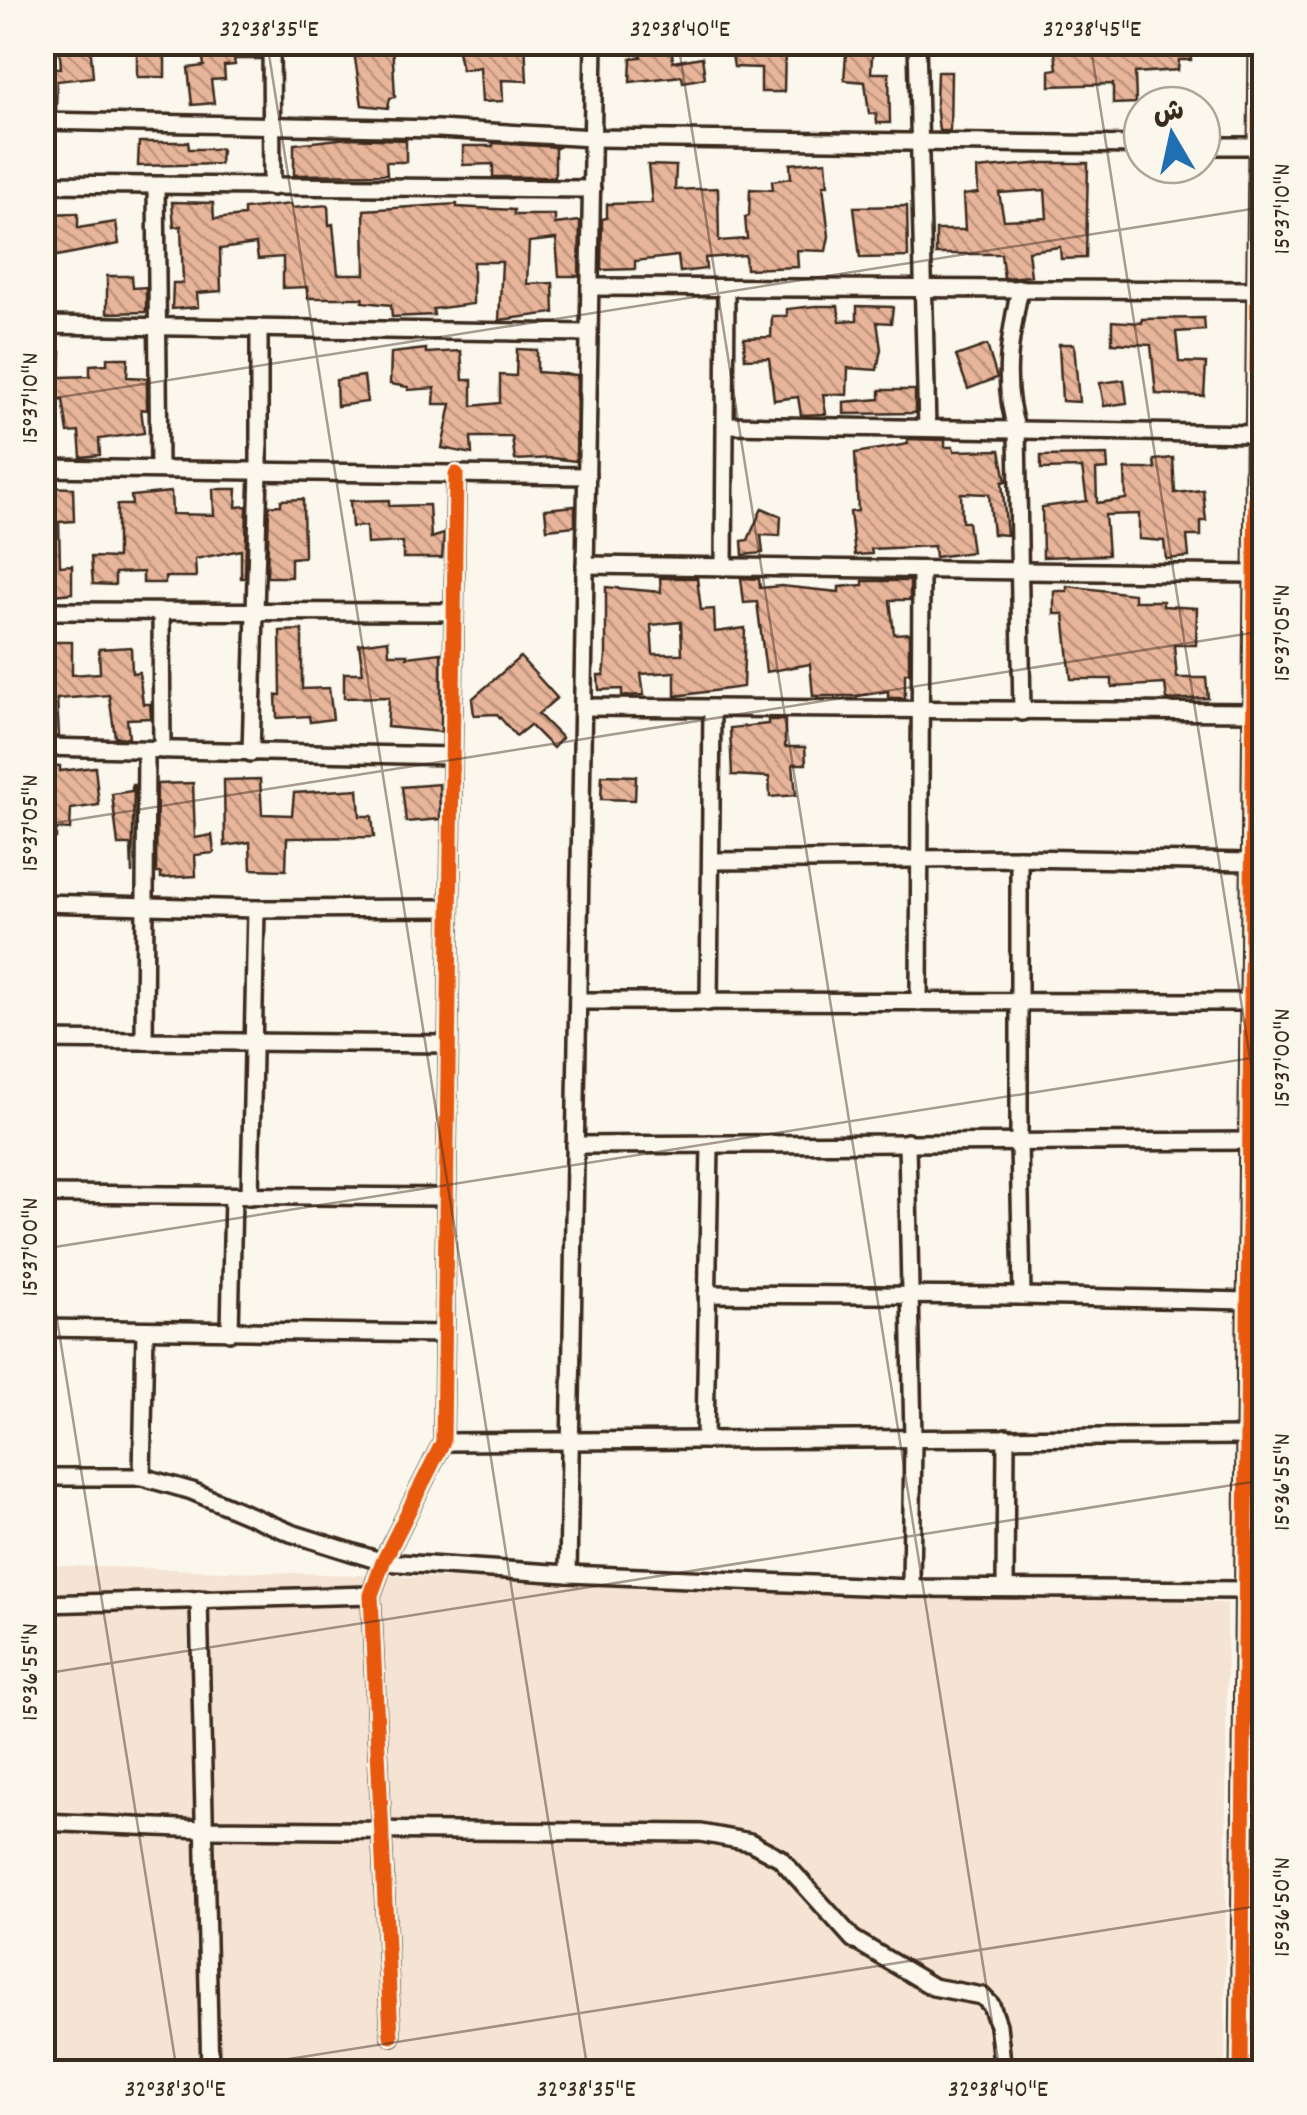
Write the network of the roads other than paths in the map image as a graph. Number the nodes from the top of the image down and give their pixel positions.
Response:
1 (271, 42) edge
2 (594, 42) edge
3 (917, 42) edge
4 (1260, 42) edge
5 (42, 120) edge
6 (269, 127) junction
7 (593, 138) junction
8 (918, 142) junction
9 (1122, 145) edge
10 (1222, 146) edge
11 (1259, 146) junction
12 (42, 184) edge
13 (156, 186) junction
14 (272, 186) junction
15 (592, 189) junction
16 (1262, 206) edge
17 (590, 288) junction
18 (726, 288) junction
19 (924, 288) junction
20 (1020, 288) junction
21 (1258, 290) junction
22 (42, 325) edge
23 (158, 326) junction
24 (259, 328) junction
25 (589, 333) junction
26 (1261, 347) edge
27 (726, 425) junction
28 (926, 428) junction
29 (1017, 431) junction
30 (1256, 434) junction
31 (42, 468) edge
32 (159, 469) junction
33 (260, 471) junction
34 (456, 474) junction
35 (587, 476) junction
36 (1260, 485) edge
37 (585, 566) junction
38 (724, 567) junction
39 (921, 570) junction
40 (1020, 571) junction
41 (1255, 574) junction
42 (42, 611) edge
43 (161, 612) junction
44 (454, 612) junction
45 (255, 613) junction
46 (1260, 631) edge
47 (582, 707) junction
48 (712, 708) junction
49 (920, 711) junction
50 (1022, 712) junction
51 (1254, 712) junction
52 (42, 748) edge
53 (154, 750) junction
54 (251, 752) junction
55 (452, 756) junction
56 (1259, 777) edge
57 (1019, 858) junction
58 (712, 860) junction
59 (918, 860) junction
60 (1252, 862) junction
61 (42, 904) edge
62 (144, 906) junction
63 (450, 908) junction
64 (256, 909) junction
65 (1258, 919) edge
66 (578, 1001) junction
67 (709, 1002) junction
68 (919, 1002) junction
69 (1020, 1002) junction
70 (1251, 1002) junction
71 (42, 1040) edge
72 (144, 1041) junction
73 (254, 1044) junction
74 (448, 1044) junction
75 (1258, 1067) edge
76 (1250, 1141) junction
77 (907, 1142) junction
78 (1018, 1142) junction
79 (710, 1144) junction
80 (575, 1145) junction
81 (42, 1194) edge
82 (233, 1196) junction
83 (250, 1196) junction
84 (446, 1197) junction
85 (1257, 1218) edge
86 (707, 1294) junction
87 (910, 1294) junction
88 (1022, 1296) junction
89 (1248, 1301) junction
90 (42, 1328) edge
91 (145, 1330) junction
92 (230, 1332) junction
93 (444, 1334) junction
94 (1256, 1356) edge
95 (1247, 1436) junction
96 (1006, 1437) junction
97 (913, 1438) junction
98 (705, 1440) junction
99 (570, 1441) junction
100 (442, 1442) junction
101 (42, 1477) edge
102 (142, 1477) junction
103 (1255, 1515) edge
104 (383, 1562) junction
105 (568, 1574) junction
106 (910, 1588) junction
107 (1005, 1588) junction
108 (1246, 1590) junction
109 (371, 1595) junction
110 (199, 1599) junction
111 (42, 1604) edge
112 (1243, 1818) junction
113 (1264, 1819) edge
114 (42, 1822) edge
115 (204, 1829) junction
116 (380, 1830) junction
117 (391, 2036) dead end
118 (210, 2072) edge
119 (1004, 2072) edge
120 (1241, 2072) edge

1 - 6 street
2 - 7 street
3 - 8 street
4 - 11 street
5 - 6 street
6 - 7 street
6 - 14 street
7 - 8 street
7 - 15 street
8 - 9 street
8 - 19 street
10 - 11 street
11 - 16 street
12 - 13 street
13 - 14 street
13 - 23 street
14 - 15 street
15 - 17 street
16 - 21 street
17 - 18 street
17 - 25 street
18 - 19 street
18 - 27 street
19 - 20 street
19 - 28 street
20 - 21 street
20 - 29 street
21 - 26 street
22 - 23 street
23 - 24 street
23 - 32 street
24 - 25 street
24 - 33 street
25 - 35 street
26 - 30 street
27 - 28 street
27 - 38 street
28 - 29 street
29 - 30 street
29 - 40 street
30 - 36 street
31 - 32 street
32 - 33 street
33 - 34 street
33 - 45 street
34 - 35 street
34 - 44 street
35 - 37 street
36 - 41 street
37 - 38 street
37 - 47 street
38 - 39 street
39 - 40 street
39 - 49 street
40 - 41 street
40 - 50 street
41 - 46 street
42 - 43 street
43 - 45 street
43 - 53 street
44 - 45 street
44 - 55 street
45 - 54 street
46 - 51 street
47 - 48 street
47 - 66 street
48 - 49 street
48 - 58 street
49 - 50 street
49 - 59 street
50 - 51 street
51 - 56 street
52 - 53 street
53 - 54 street
53 - 62 street
54 - 55 street
55 - 63 street
56 - 60 street
57 - 59 street
57 - 60 street
57 - 69 street
58 - 59 street
58 - 67 street
59 - 68 street
60 - 65 street
61 - 62 street
62 - 64 street
62 - 72 street
63 - 64 street
63 - 74 street
64 - 73 street
65 - 70 street
66 - 67 street
66 - 80 street
67 - 68 street
68 - 69 street
69 - 70 street
69 - 78 street
70 - 75 street
71 - 72 street
72 - 73 street
73 - 74 street
73 - 83 street
74 - 84 street
75 - 76 street
76 - 78 street
76 - 85 street
77 - 78 street
77 - 79 street
77 - 87 street
78 - 88 street
79 - 80 street
79 - 86 street
80 - 99 street
81 - 82 street
82 - 83 street
82 - 92 street
83 - 84 street
84 - 93 street
85 - 89 street
86 - 87 street
86 - 98 street
87 - 88 street
87 - 97 street
88 - 89 street
89 - 94 street
90 - 91 street
91 - 92 street
91 - 102 street
92 - 93 street
93 - 100 street
94 - 95 street
95 - 96 street
95 - 103 street
96 - 97 street
96 - 107 street
97 - 98 street
97 - 106 street
98 - 99 street
99 - 100 street
99 - 105 street
100 - 104 street
101 - 102 street
102 - 104 street
103 - 108 street
104 - 105 street
104 - 109 street
105 - 106 street
106 - 107 street
107 - 108 street
108 - 112 street
109 - 110 street
109 - 116 street
110 - 111 street
110 - 115 street
112 - 113 lane
112 - 120 street
114 - 115 street
115 - 116 street
115 - 118 street
116 - 117 street
116 - 119 street

